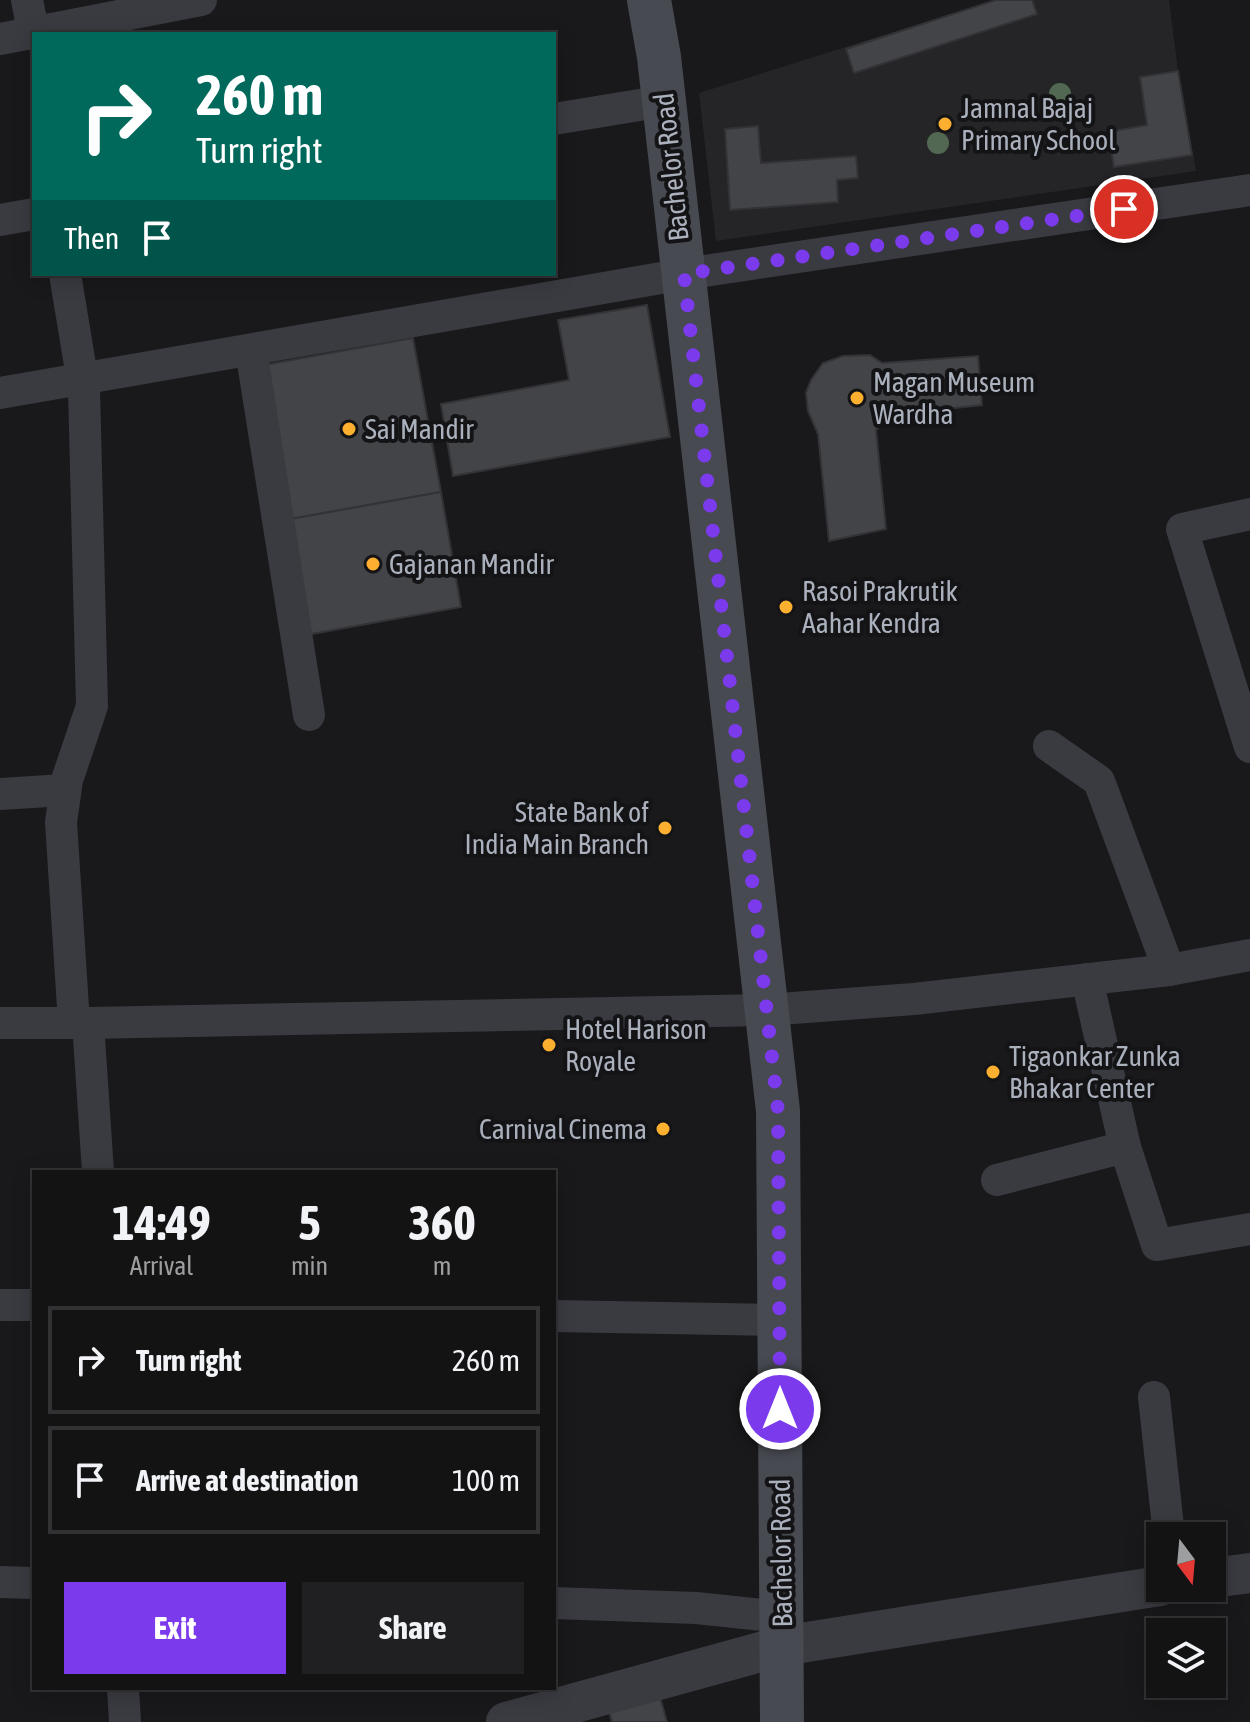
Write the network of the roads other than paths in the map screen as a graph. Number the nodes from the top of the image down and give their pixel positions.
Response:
1 (27, 0) edge
2 (201, 0) edge
3 (649, 0) edge
4 (166, 3) edge
5 (34, 32) edge
6 (43, 32) edge
7 (32, 34) edge
8 (0, 39) edge
9 (664, 101) junction
10 (556, 119) edge
11 (1250, 190) edge
12 (32, 214) edge
13 (0, 220) edge
14 (684, 274) junction
15 (65, 276) edge
16 (251, 350) junction
17 (82, 379) junction
18 (0, 393) edge
19 (1250, 514) edge
20 (309, 715) dead end
21 (1049, 746) dead end
22 (1250, 747) edge
23 (64, 790) junction
24 (0, 794) edge
25 (1250, 955) edge
26 (1169, 970) junction
27 (1087, 979) junction
28 (766, 1010) junction
29 (0, 1023) edge
30 (81, 1023) junction
31 (1125, 1147) junction
32 (98, 1170) edge
33 (997, 1180) dead end
34 (1250, 1229) edge
35 (0, 1305) edge
36 (32, 1305) edge
37 (556, 1316) edge
38 (779, 1320) junction
39 (1154, 1397) dead end
40 (1167, 1522) edge
41 (1250, 1573) edge
42 (1226, 1576) edge
43 (0, 1582) edge
44 (32, 1583) edge
45 (1146, 1588) edge
46 (556, 1603) edge
47 (782, 1631) junction
48 (123, 1690) edge
49 (125, 1722) edge
50 (506, 1722) edge
51 (782, 1722) edge

1 - 5 street
2 - 4 street
3 - 9 main road, Bachelor Road
4 - 6 street
7 - 8 street
9 - 10 street
9 - 14 main road, Bachelor Road
11 - 14 street
12 - 13 street
14 - 16 street
14 - 28 main road, Bachelor Road
15 - 17 street
16 - 17 street
16 - 20 street
17 - 18 street
17 - 23 street
19 - 22 street
21 - 26 street
23 - 24 street
23 - 30 street
25 - 26 street
26 - 27 street
27 - 28 street
27 - 31 street
28 - 30 street
28 - 38 main road, Bachelor Road
29 - 30 street
30 - 32 street
31 - 33 street
31 - 34 street
35 - 36 street
37 - 38 street
38 - 47 main road, Bachelor Road
39 - 40 street
41 - 42 street
43 - 44 street
45 - 47 street
46 - 47 street
47 - 50 street
47 - 51 main road, Bachelor Road
48 - 49 street

